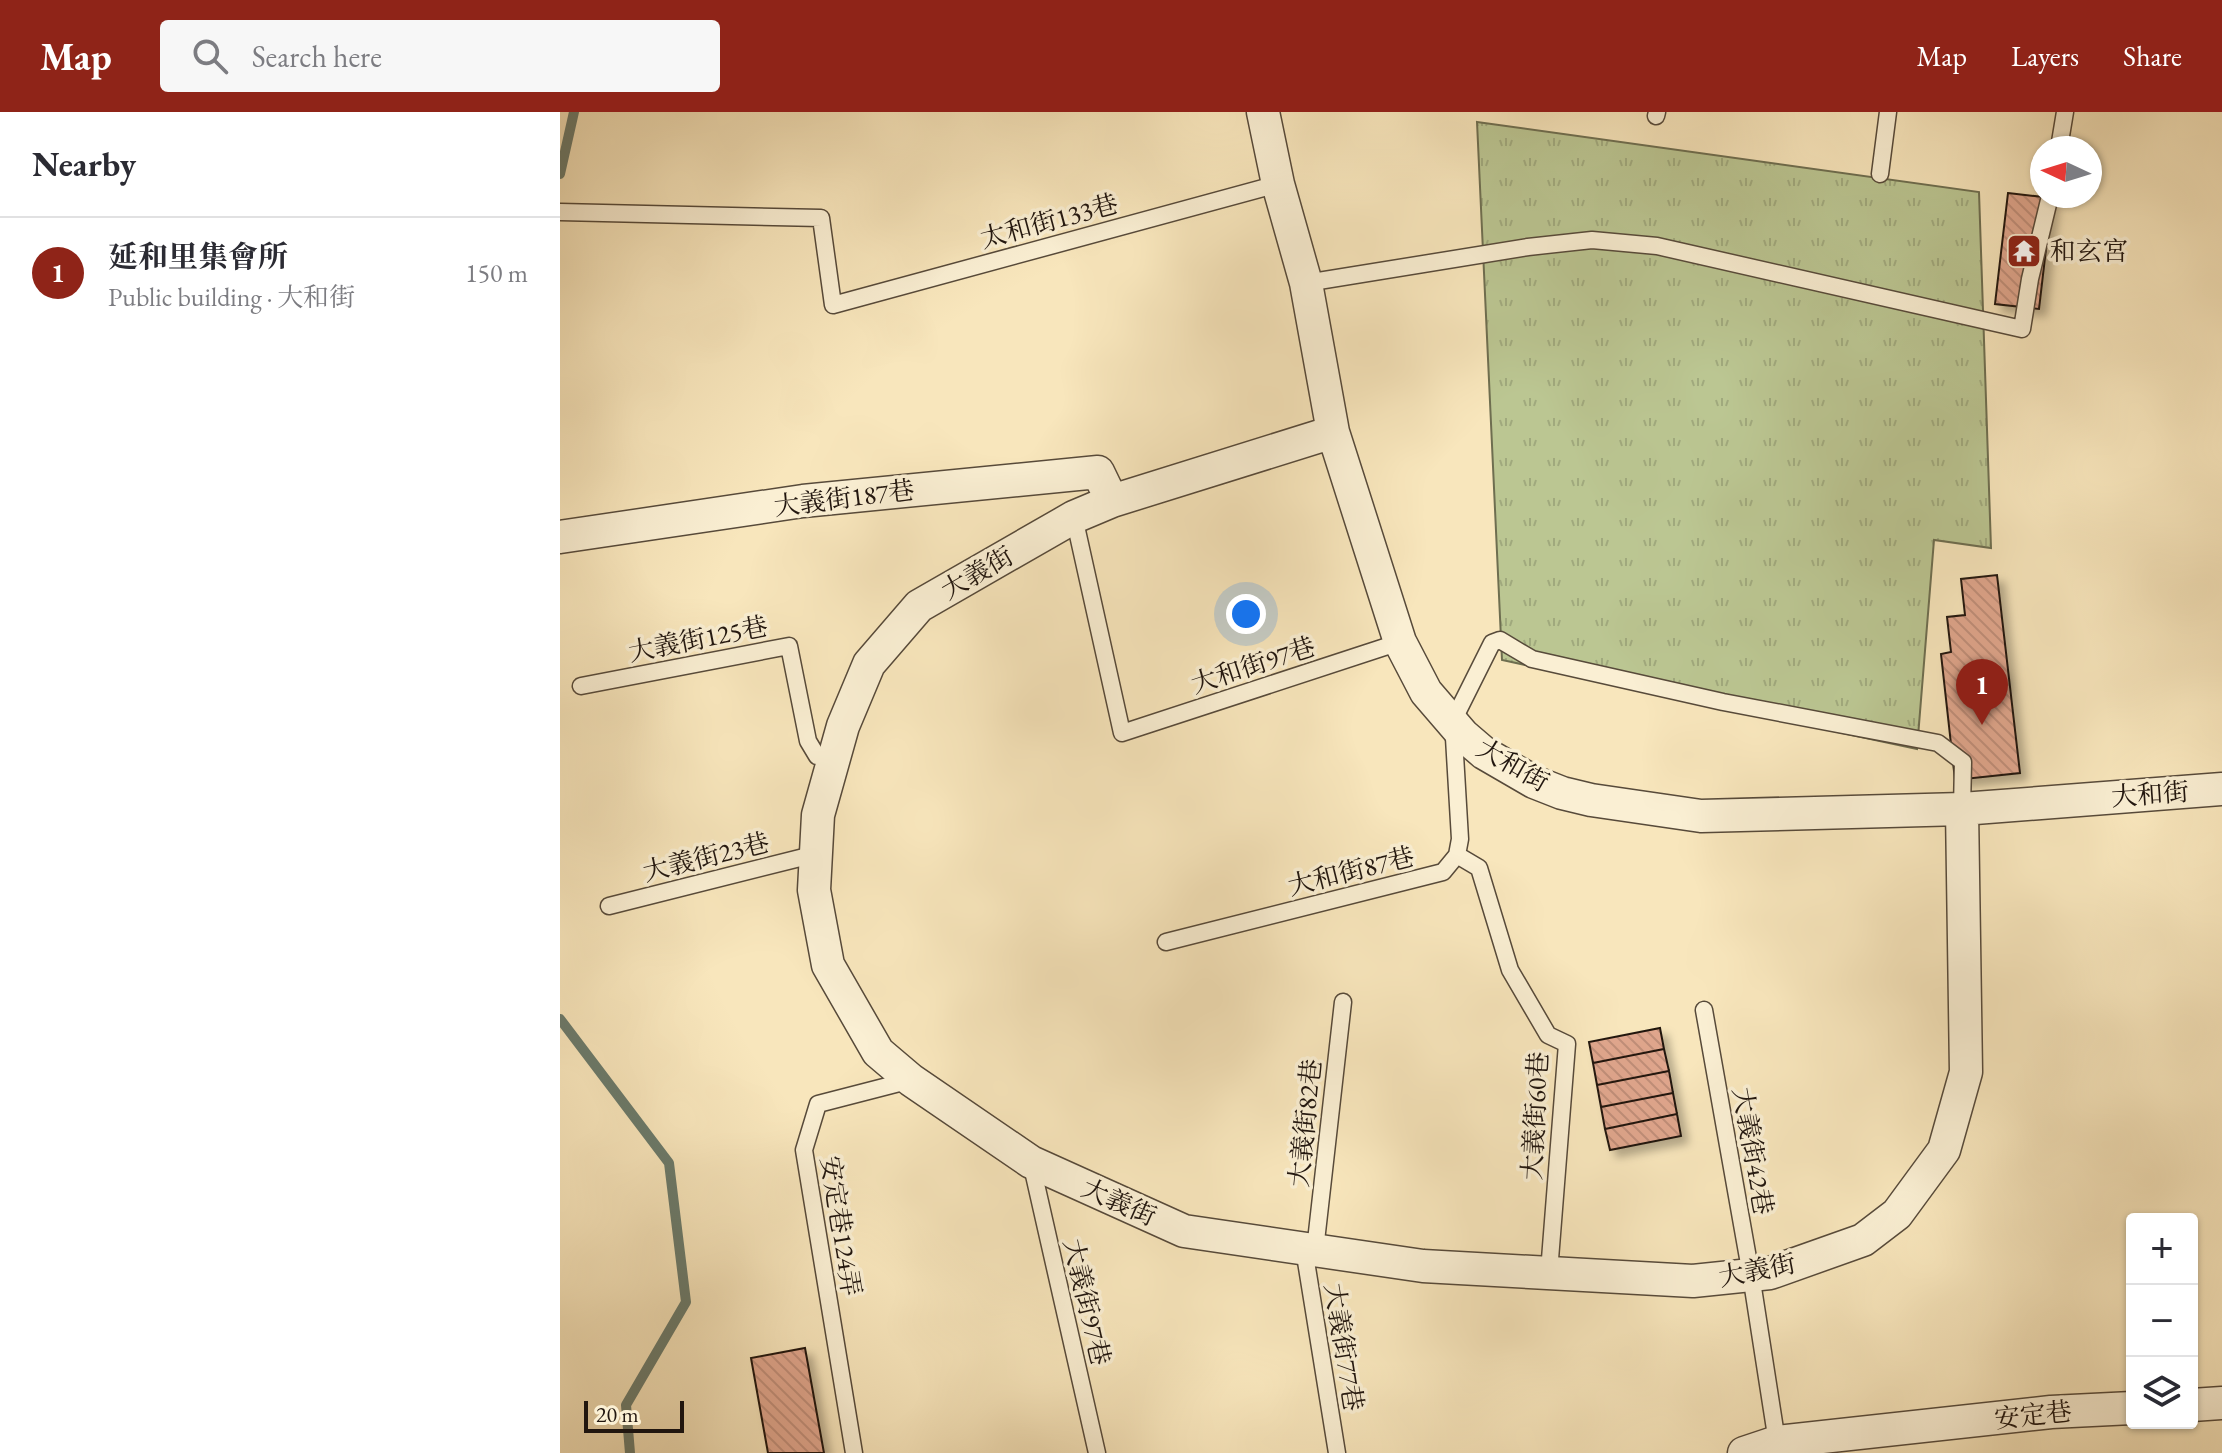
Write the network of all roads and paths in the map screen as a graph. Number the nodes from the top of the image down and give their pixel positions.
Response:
1 (1263, 112) edge
2 (1888, 112) edge
3 (2065, 112) edge
4 (2061, 136) edge
5 (1880, 174) dead end
6 (1278, 184) junction
7 (2048, 208) edge
8 (567, 212) edge
9 (1306, 283) junction
10 (1333, 432) junction
11 (1112, 501) junction
12 (1074, 517) junction
13 (560, 537) edge
14 (1400, 642) junction
15 (581, 686) dead end
16 (1453, 721) junction
17 (834, 757) junction
18 (2222, 789) edge
19 (1962, 809) junction
20 (816, 854) junction
21 (1457, 855) junction
22 (609, 906) dead end
23 (1166, 942) dead end
24 (1343, 1002) dead end
25 (1704, 1010) dead end
26 (911, 1080) junction
27 (1031, 1162) junction
28 (1309, 1249) junction
29 (1549, 1272) junction
30 (1751, 1275) junction
31 (2222, 1403) edge
32 (2198, 1405) edge
33 (2126, 1408) edge
34 (1777, 1442) junction
35 (854, 1453) edge
36 (1097, 1453) edge
37 (1337, 1453) edge
38 (1744, 1453) edge

1 - 6 street, 大和街
2 - 5 lane
3 - 4 lane
6 - 8 lane, 太和街133巷
6 - 9 street, 大和街
7 - 9 lane
9 - 10 street, 大和街
10 - 11 street, 大義街
10 - 14 street, 大和街
11 - 12 street, 大義街
11 - 13 street, 大義街187巷
12 - 14 lane, 大和街97巷
12 - 17 street, 大義街
14 - 16 street, 大和街
15 - 17 lane, 大義街125巷
16 - 19 street, 大和街
16 - 19 lane
16 - 21 lane
17 - 20 street, 大義街
18 - 19 street, 大和街
19 - 30 street, 大義街
20 - 22 lane, 大義街23巷
20 - 26 street, 大義街
21 - 23 lane, 大和街87巷
21 - 29 lane, 大義街60巷
24 - 28 lane, 大義街82巷
25 - 30 lane, 大義街42巷
26 - 27 street, 大義街
26 - 35 lane, 安定巷124弄
27 - 28 street, 大義街
27 - 36 lane, 大義街97巷
28 - 29 street, 大義街
28 - 37 lane, 大義街77巷
29 - 30 street, 大義街
30 - 34 lane, 大義街42巷
31 - 32 street
33 - 34 street, 安定巷
34 - 38 street, 安定巷

